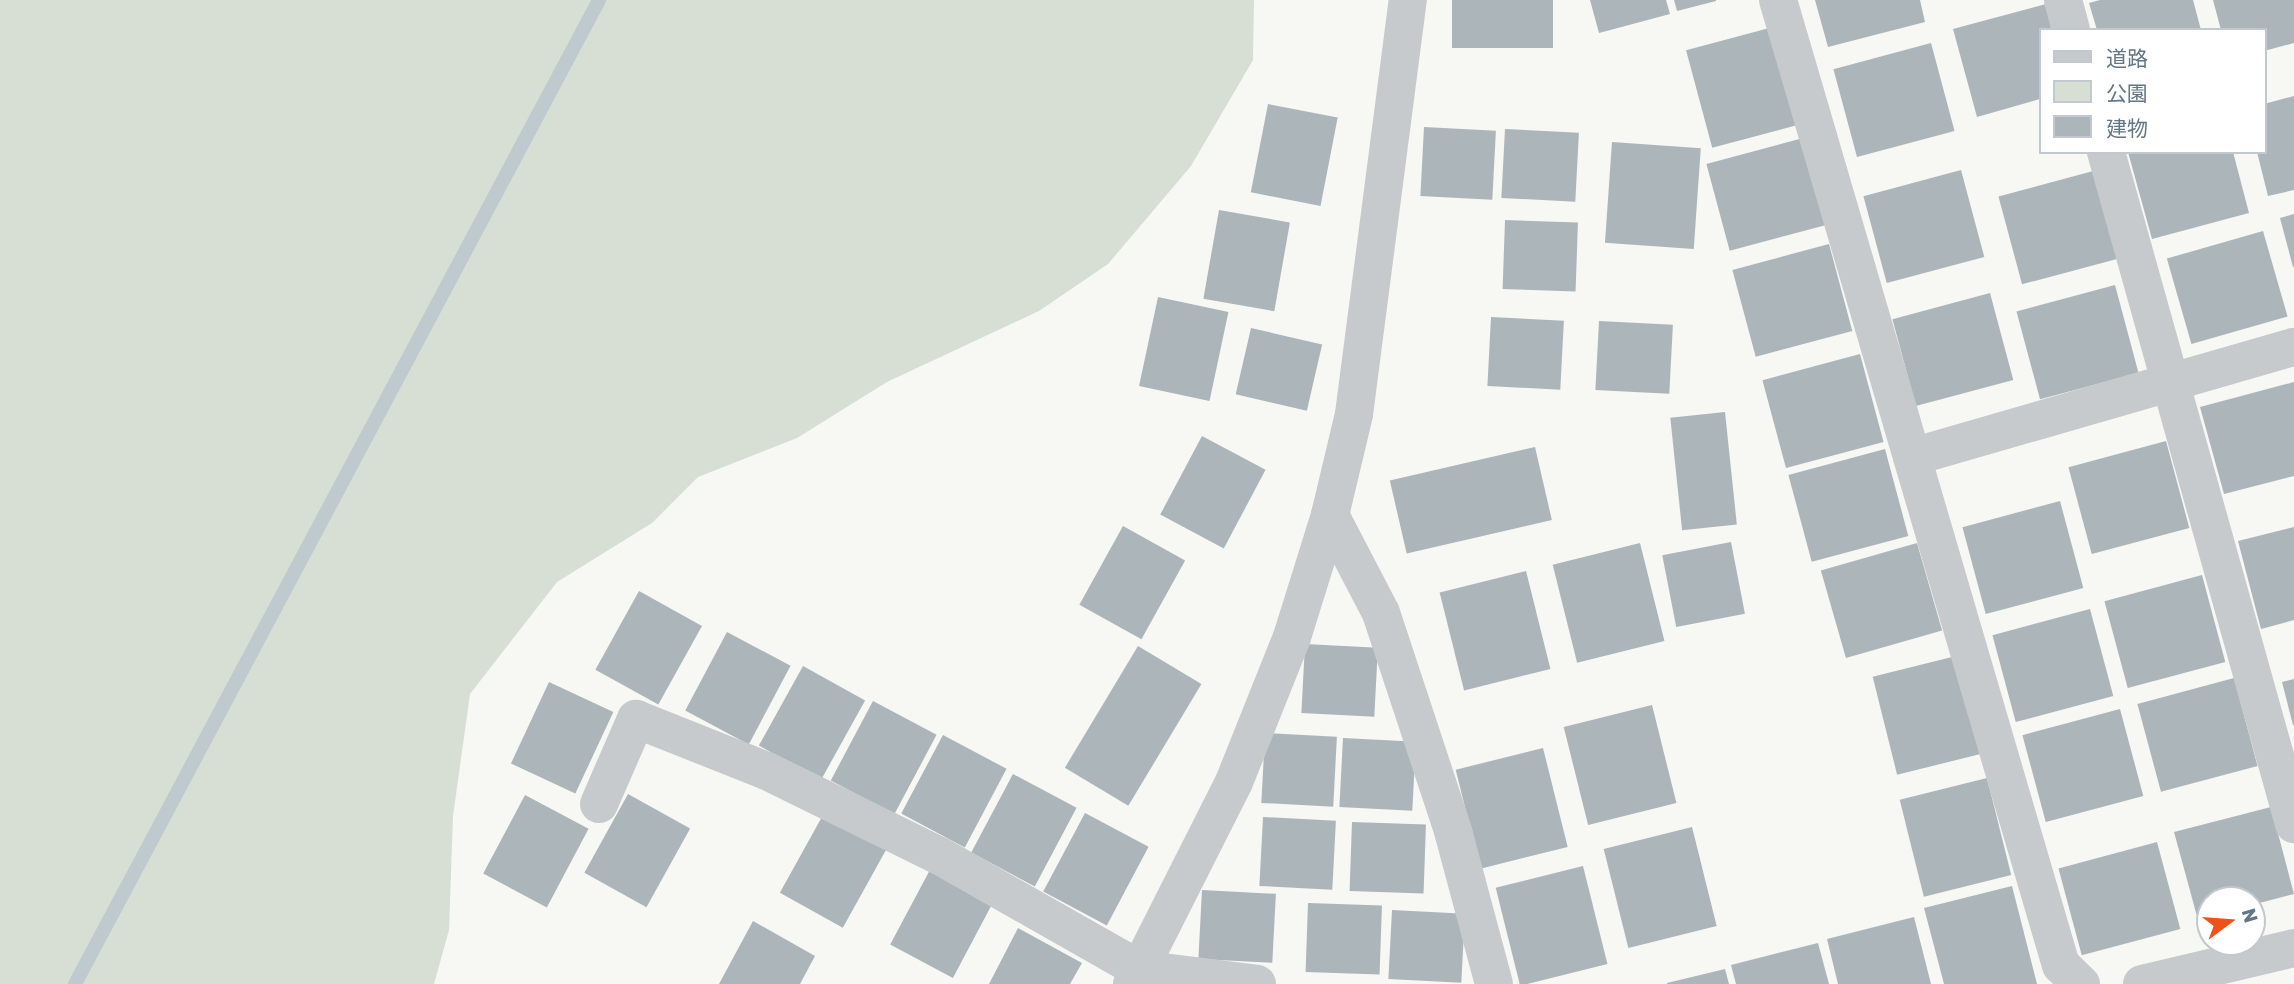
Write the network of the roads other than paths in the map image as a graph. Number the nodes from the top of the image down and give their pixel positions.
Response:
1 (1408, 0) edge
2 (1778, 0) edge
3 (2063, 0) edge
4 (2070, 28) edge
5 (2107, 154) edge
6 (2294, 347) edge
7 (2170, 380) junction
8 (1912, 457) junction
9 (1330, 515) junction
10 (599, 804) dead end
11 (2294, 824) edge
12 (2294, 948) edge
13 (1135, 976) edge
14 (1257, 984) edge
15 (1494, 984) edge
16 (2081, 984) edge
17 (2142, 984) edge

1 - 9 street
2 - 8 street
3 - 4 street
5 - 7 street
6 - 7 street
7 - 8 street
7 - 11 street
8 - 16 street
9 - 13 street
9 - 15 street
10 - 13 street
12 - 17 street
13 - 14 street

